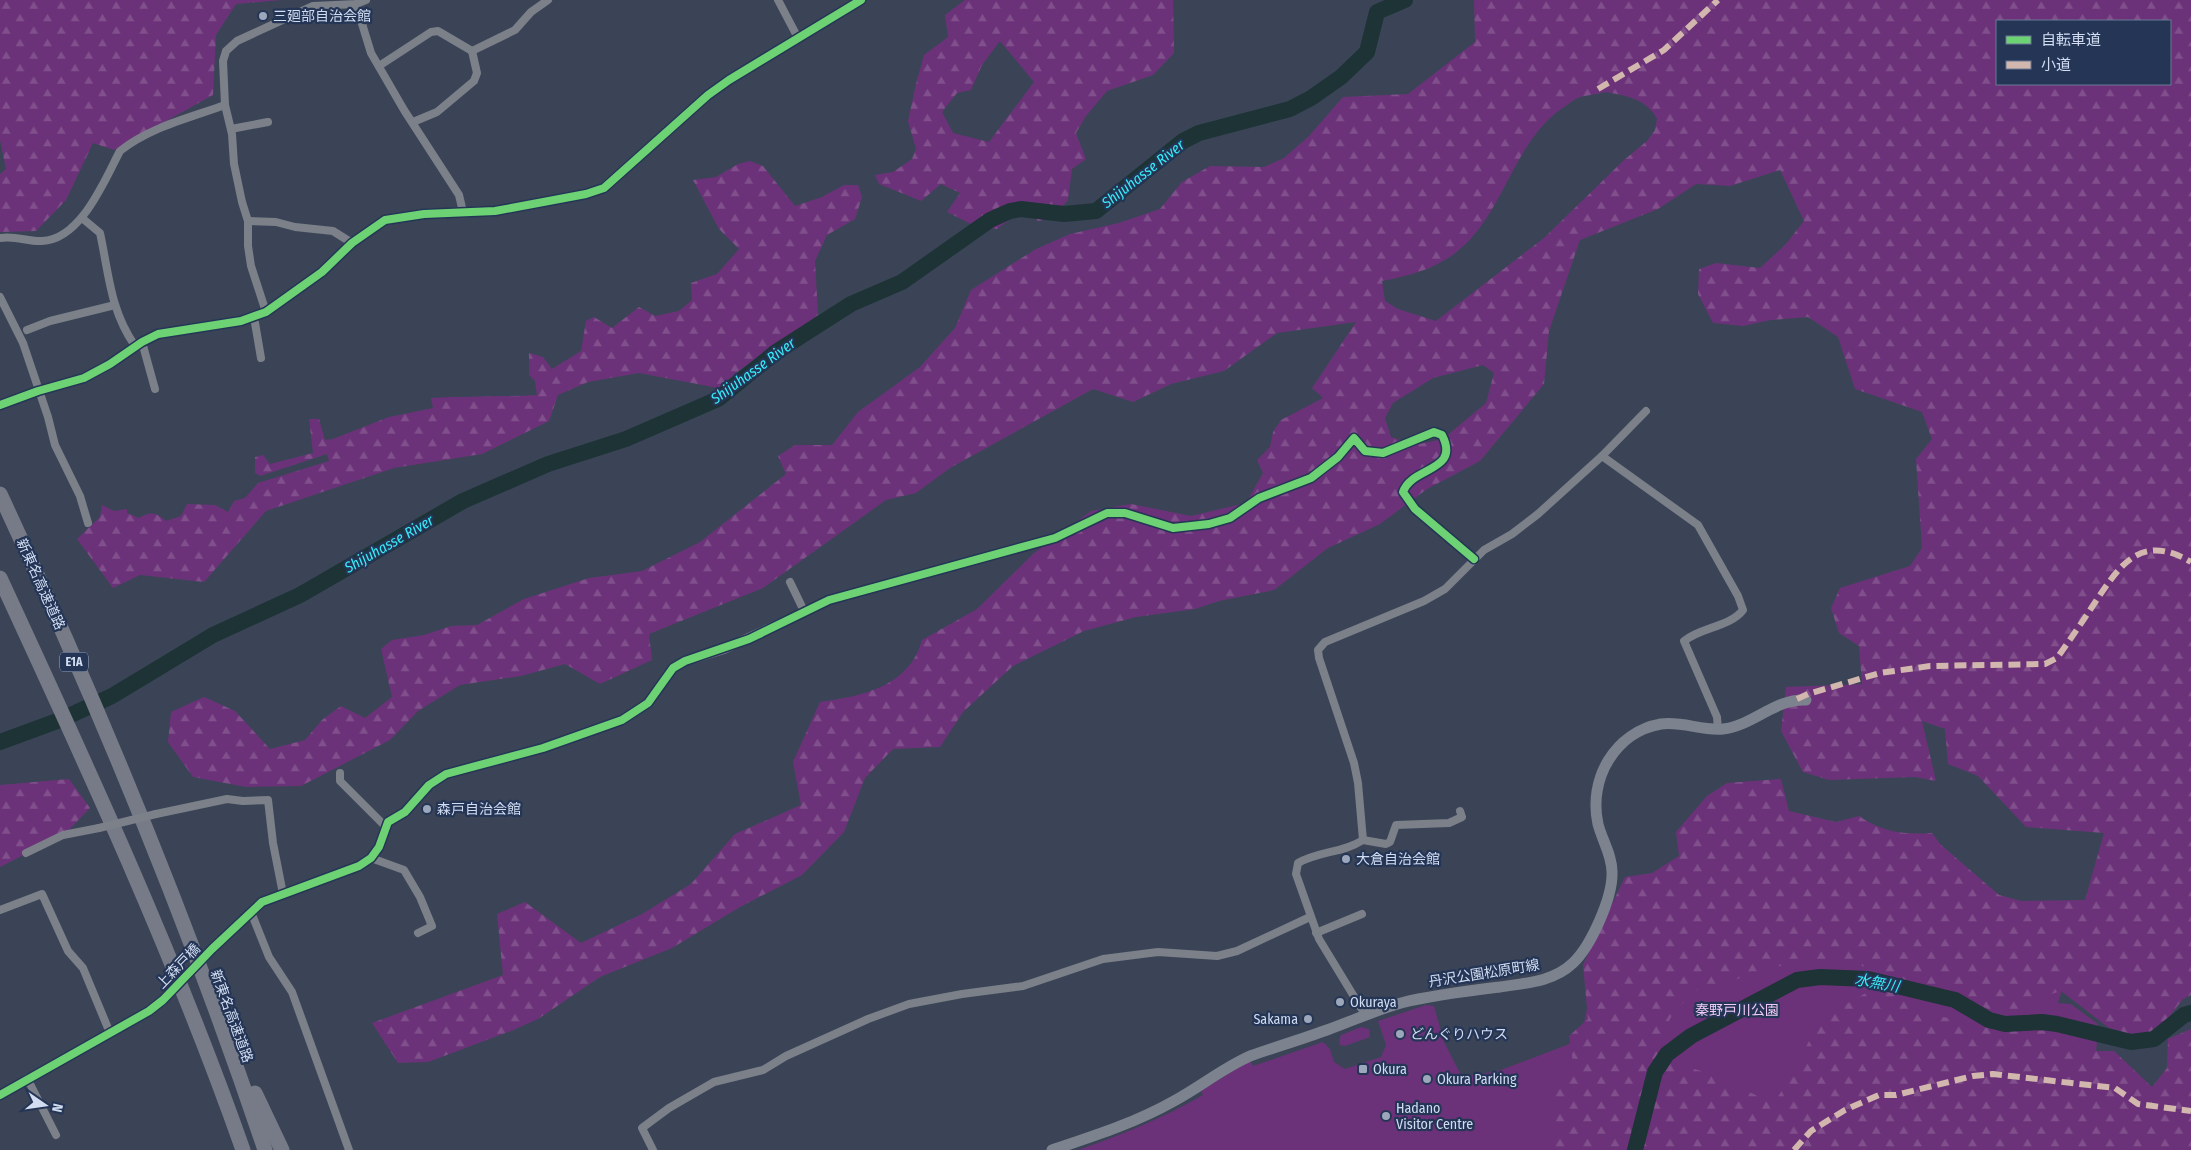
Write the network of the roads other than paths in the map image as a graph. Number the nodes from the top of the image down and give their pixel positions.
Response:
1 (366, 0) edge
2 (548, 0) edge
3 (778, 0) edge
4 (861, 0) edge
5 (356, 4) junction
6 (798, 38) junction
7 (472, 51) junction
8 (378, 66) junction
9 (225, 105) junction
10 (268, 122) dead end
11 (413, 122) junction
12 (231, 129) junction
13 (464, 212) junction
14 (82, 218) junction
15 (248, 221) junction
16 (0, 238) edge
17 (352, 243) junction
18 (0, 298) edge
19 (115, 305) junction
20 (266, 312) junction
21 (254, 317) junction
22 (27, 330) dead end
23 (138, 344) junction
24 (261, 358) dead end
25 (155, 389) dead end
26 (38, 391) junction
27 (0, 405) edge
28 (1646, 411) dead end
29 (1602, 456) junction
30 (0, 494) edge
31 (88, 523) dead end
32 (1474, 559) junction
33 (0, 578) edge
34 (790, 582) dead end
35 (804, 611) junction
36 (788, 620) joint
37 (1806, 700) dead end
38 (1718, 730) junction
39 (340, 773) dead end
40 (1460, 811) dead end
41 (385, 826) junction
42 (1363, 840) junction
43 (26, 853) dead end
44 (371, 858) junction
45 (283, 894) junction
46 (0, 910) edge
47 (251, 912) junction
48 (1362, 914) dead end
49 (1310, 916) junction
50 (1316, 932) junction
51 (418, 933) dead end
52 (1367, 1015) junction
53 (224, 1026) junction
54 (110, 1033) junction
55 (27, 1078) junction
56 (0, 1095) edge
57 (56, 1135) dead end
58 (243, 1150) edge
59 (265, 1150) edge
60 (282, 1150) edge
61 (348, 1150) edge
62 (653, 1150) edge
63 (1052, 1150) edge

1 - 5 street
2 - 7 street
3 - 6 street
4 - 6 street
5 - 8 street
5 - 9 street
6 - 13 street
7 - 8 street
7 - 11 street
8 - 11 street
9 - 12 street
9 - 14 street
10 - 12 street
11 - 13 street
12 - 15 street
13 - 17 street
14 - 16 street
14 - 19 street
15 - 17 street
15 - 20 street
17 - 20 street
18 - 26 street
19 - 22 street
19 - 23 street
20 - 21 street
21 - 23 street
21 - 24 street
23 - 25 street
23 - 26 street
26 - 27 street
26 - 31 street
28 - 29 street
29 - 32 street
29 - 38 street
30 - 53 highway, 新東名高速道路 / E1A
32 - 35 street
32 - 42 street
33 - 58 highway, E1A
34 - 35 street
35 - 36 street
36 - 41 street
37 - 38 main road, 丹沢公園松原町線
38 - 52 main road, 丹沢公園松原町線
39 - 41 street
40 - 42 street
41 - 44 street
42 - 49 street
43 - 45 street, bridge
44 - 45 street, 上森戸橋
44 - 51 street
45 - 47 street, 上森戸橋
46 - 54 street
47 - 54 street, 上森戸橋, bridge
47 - 61 street
48 - 50 street
49 - 50 street
49 - 62 street
50 - 52 street
52 - 63 main road, 丹沢公園松原町線
53 - 59 highway, 新東名高速道路 / E1A
53 - 60 highway
54 - 55 street, 上森戸橋
55 - 56 street, 上森戸橋
55 - 57 street

